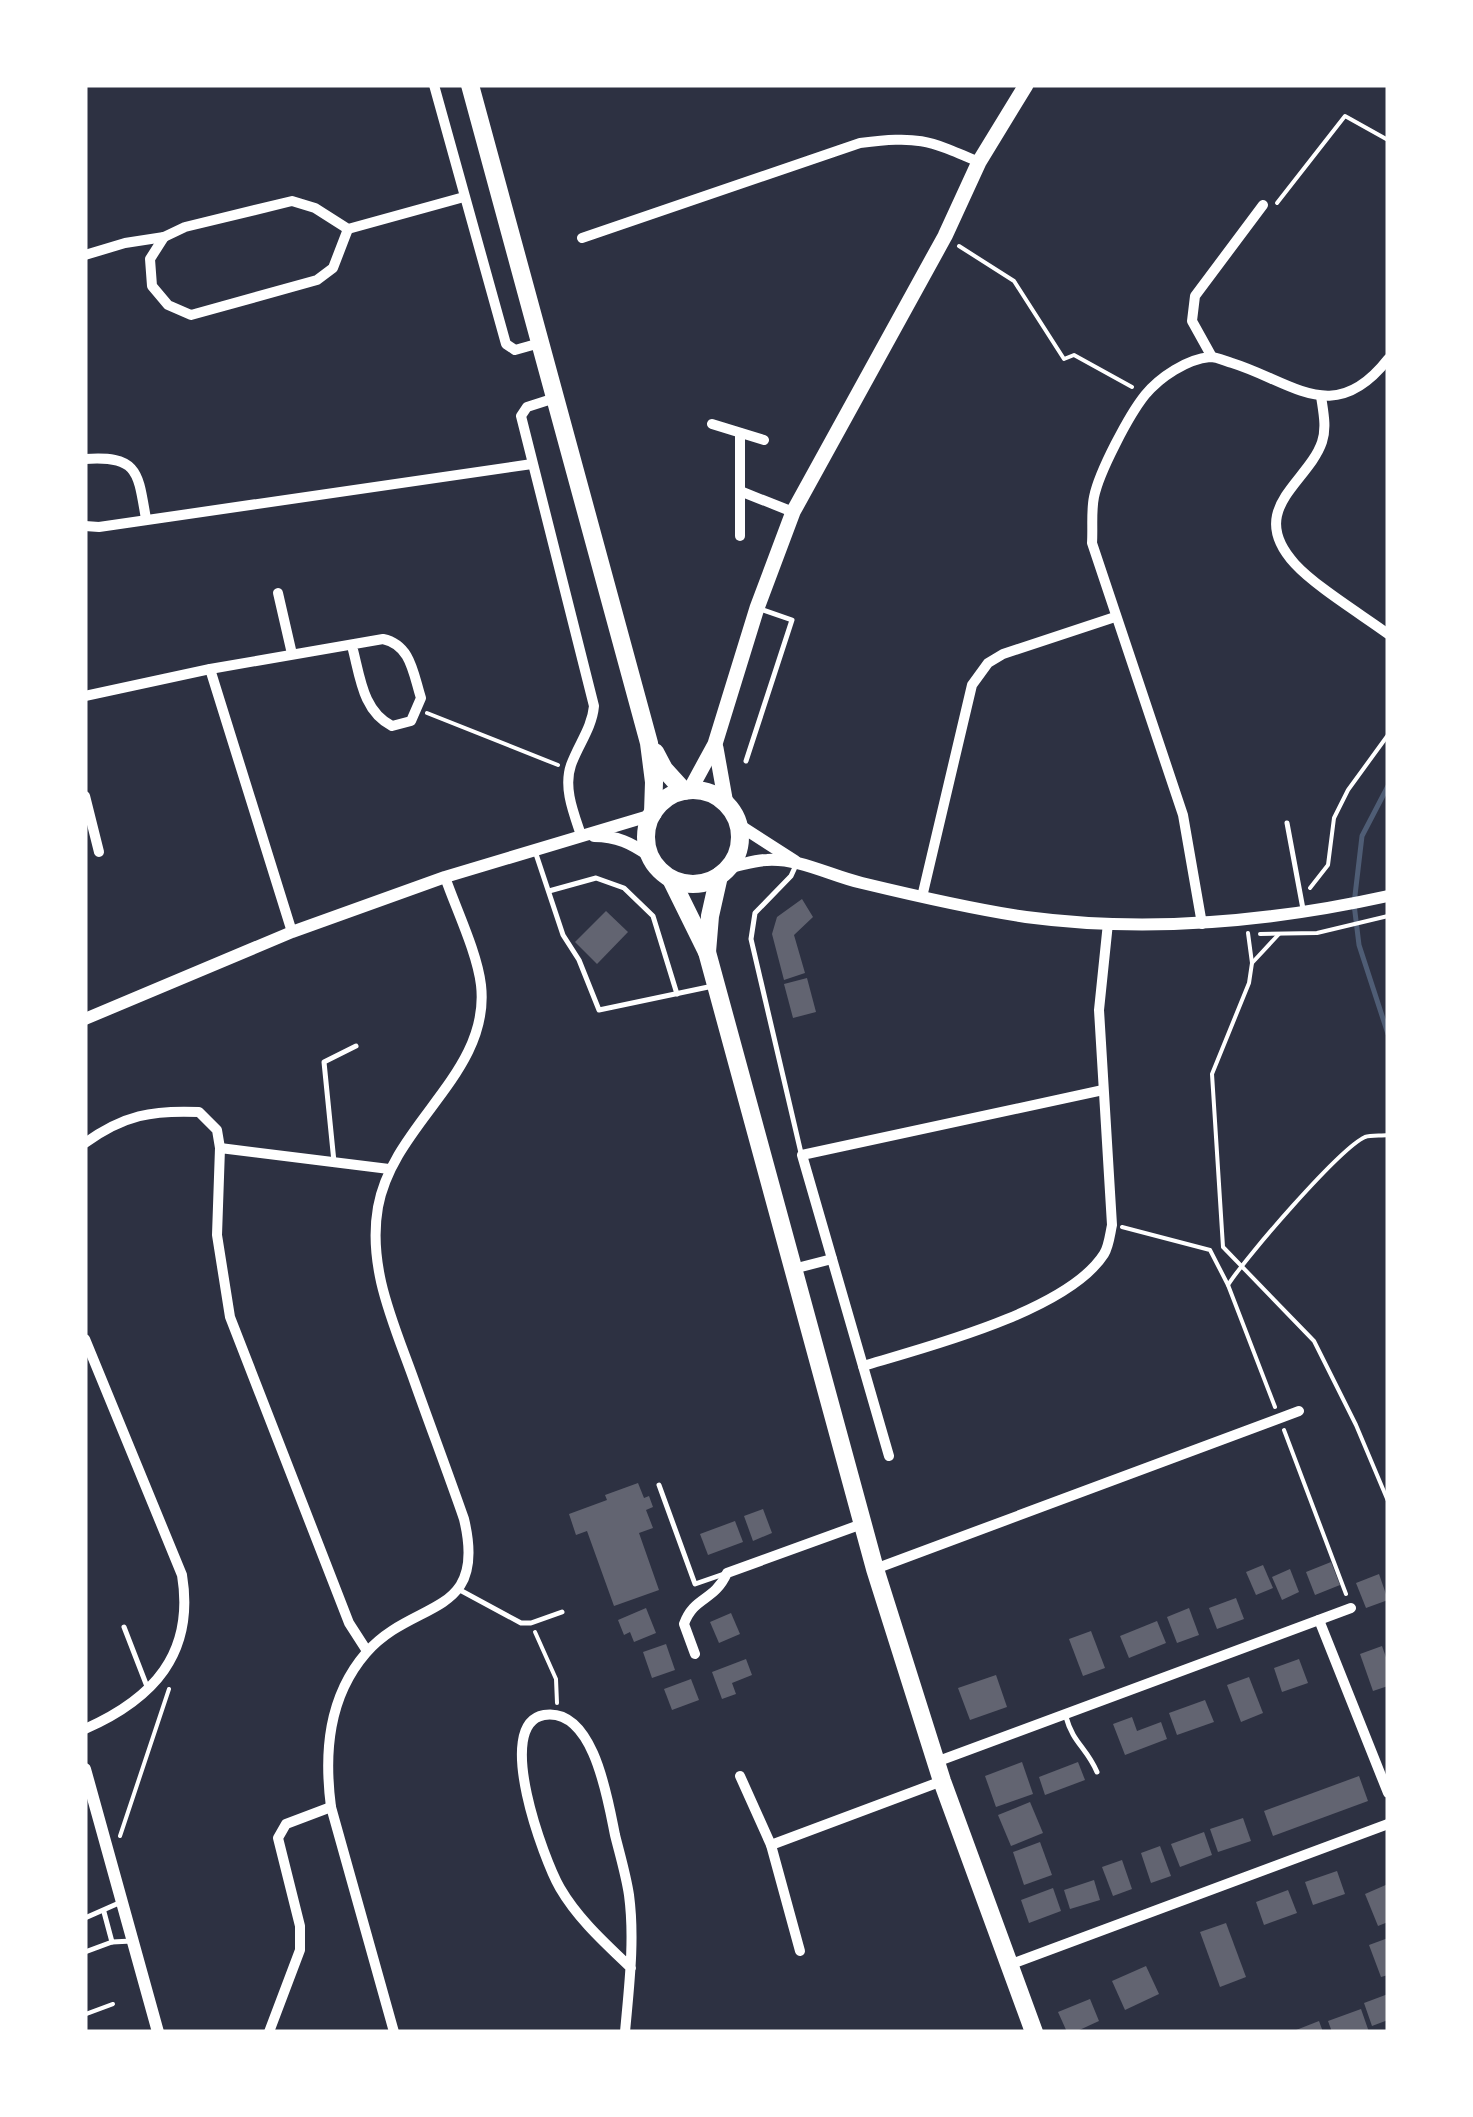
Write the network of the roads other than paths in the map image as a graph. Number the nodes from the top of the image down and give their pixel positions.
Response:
1 (434, 85) edge
2 (470, 85) edge
3 (1026, 85) edge
4 (979, 162) junction
5 (464, 198) junction
6 (1263, 204) road end
7 (348, 229) junction
8 (164, 237) junction
9 (582, 238) dead end
10 (85, 254) edge
11 (540, 343) junction
12 (1212, 357) junction
13 (1388, 358) edge
14 (1320, 396) junction
15 (555, 398) junction
16 (712, 424) dead end
17 (740, 433) junction
18 (764, 440) dead end
19 (85, 459) edge
20 (532, 464) junction
21 (740, 490) junction
22 (793, 512) junction
23 (146, 519) junction
24 (85, 526) edge
25 (740, 536) dead end
26 (278, 594) dead end
27 (757, 608) junction
28 (1115, 617) junction
29 (1388, 634) edge
30 (352, 646) junction
31 (292, 654) junction
32 (210, 669) junction
33 (85, 696) edge
34 (650, 742) junction
35 (716, 744) junction
36 (746, 761) dead end
37 (687, 790) junction
38 (85, 796) edge
39 (726, 804) junction
40 (652, 814) junction
41 (1287, 824) dead end
42 (739, 825) junction
43 (582, 835) junction
44 (534, 849) junction
45 (99, 852) dead end
46 (650, 856) junction
47 (797, 863) junction
48 (724, 872) junction
49 (444, 877) junction
50 (670, 878) junction
51 (549, 891) junction
52 (1388, 896) edge
53 (922, 897) junction
54 (1303, 905) junction
55 (1108, 923) junction
56 (1202, 924) junction
57 (292, 932) junction
58 (707, 952) junction
59 (716, 986) junction
60 (677, 994) junction
61 (85, 1019) edge
62 (356, 1046) dead end
63 (1103, 1090) junction
64 (85, 1143) edge
65 (220, 1148) junction
66 (802, 1155) junction
67 (334, 1162) junction
68 (389, 1169) junction
69 (832, 1259) junction
70 (793, 1269) junction
71 (85, 1339) edge
72 (863, 1366) junction
73 (1299, 1411) dead end
74 (889, 1456) dead end
75 (659, 1485) dead end
76 (862, 1524) junction
77 (875, 1569) junction
78 (727, 1573) junction
79 (458, 1590) junction
80 (1351, 1608) road end
81 (562, 1612) dead end
82 (1320, 1620) junction
83 (124, 1627) dead end
84 (367, 1651) junction
85 (696, 1654) dead end
86 (149, 1690) junction
87 (1066, 1714) junction
88 (85, 1729) edge
89 (85, 1769) edge
90 (939, 1771) junction
91 (1097, 1772) dead end
92 (740, 1776) dead end
93 (1388, 1794) edge
94 (331, 1807) junction
95 (1388, 1824) edge
96 (770, 1845) junction
97 (123, 1900) junction
98 (104, 1912) junction
99 (85, 1918) edge
100 (135, 1941) junction
101 (112, 1942) junction
102 (800, 1951) dead end
103 (85, 1952) edge
104 (1008, 1965) junction
105 (631, 1968) junction
106 (158, 2032) edge
107 (269, 2032) edge
108 (394, 2032) edge
109 (624, 2032) edge
110 (1034, 2032) edge

1 - 5 street
2 - 11 highway
3 - 4 main road
4 - 9 street
4 - 22 main road
5 - 7 street
5 - 11 street
6 - 12 street
7 - 8 street
7 - 8 street
8 - 10 street
11 - 15 highway
12 - 14 street
12 - 28 street
13 - 14 street
14 - 29 street
15 - 20 street
15 - 34 highway
16 - 17 street
17 - 18 street
17 - 21 street
19 - 23 street
20 - 23 street
20 - 43 street
21 - 22 street
21 - 25 street
22 - 27 main road
23 - 24 street
26 - 31 street
27 - 35 main road
27 - 36 lane
28 - 53 street
28 - 56 street
30 - 30 street
30 - 31 street
31 - 32 street
32 - 33 street
32 - 57 street
34 - 37 highway
34 - 40 highway
35 - 37 main road
35 - 39 main road
37 - 39 highway
37 - 40 highway
38 - 45 street
39 - 42 highway
40 - 43 street
40 - 46 highway
41 - 54 lane
42 - 47 street
42 - 48 highway
43 - 44 street
43 - 46 street
44 - 49 street
44 - 51 lane
46 - 50 highway
47 - 48 street
47 - 53 street
47 - 66 lane
48 - 50 highway
48 - 58 highway
49 - 57 street
49 - 68 street
50 - 58 highway
51 - 60 lane
51 - 60 lane
52 - 54 street
53 - 55 street
54 - 56 street
55 - 56 street
55 - 63 street
57 - 61 street
58 - 59 highway
59 - 60 lane
59 - 70 highway
62 - 67 lane
63 - 66 street
63 - 72 street
64 - 65 street
65 - 67 street
65 - 84 street
66 - 69 street
67 - 68 street
68 - 79 street
69 - 70 street
69 - 72 street
70 - 76 highway
71 - 86 street
72 - 74 street
73 - 77 street
75 - 78 lane
76 - 77 highway
76 - 78 street
77 - 90 highway
78 - 85 street
79 - 81 lane
79 - 84 street
80 - 82 street
82 - 87 street
82 - 93 street
83 - 86 lane
84 - 94 street
86 - 88 street
87 - 90 street
87 - 91 lane
89 - 97 street
90 - 96 street
90 - 104 highway
92 - 96 street
94 - 107 street
94 - 108 street
95 - 104 street
96 - 102 street
97 - 98 lane
97 - 100 street
98 - 99 lane
98 - 101 lane
100 - 101 lane
100 - 106 street
101 - 103 lane
104 - 110 highway
105 - 105 street
105 - 109 street

